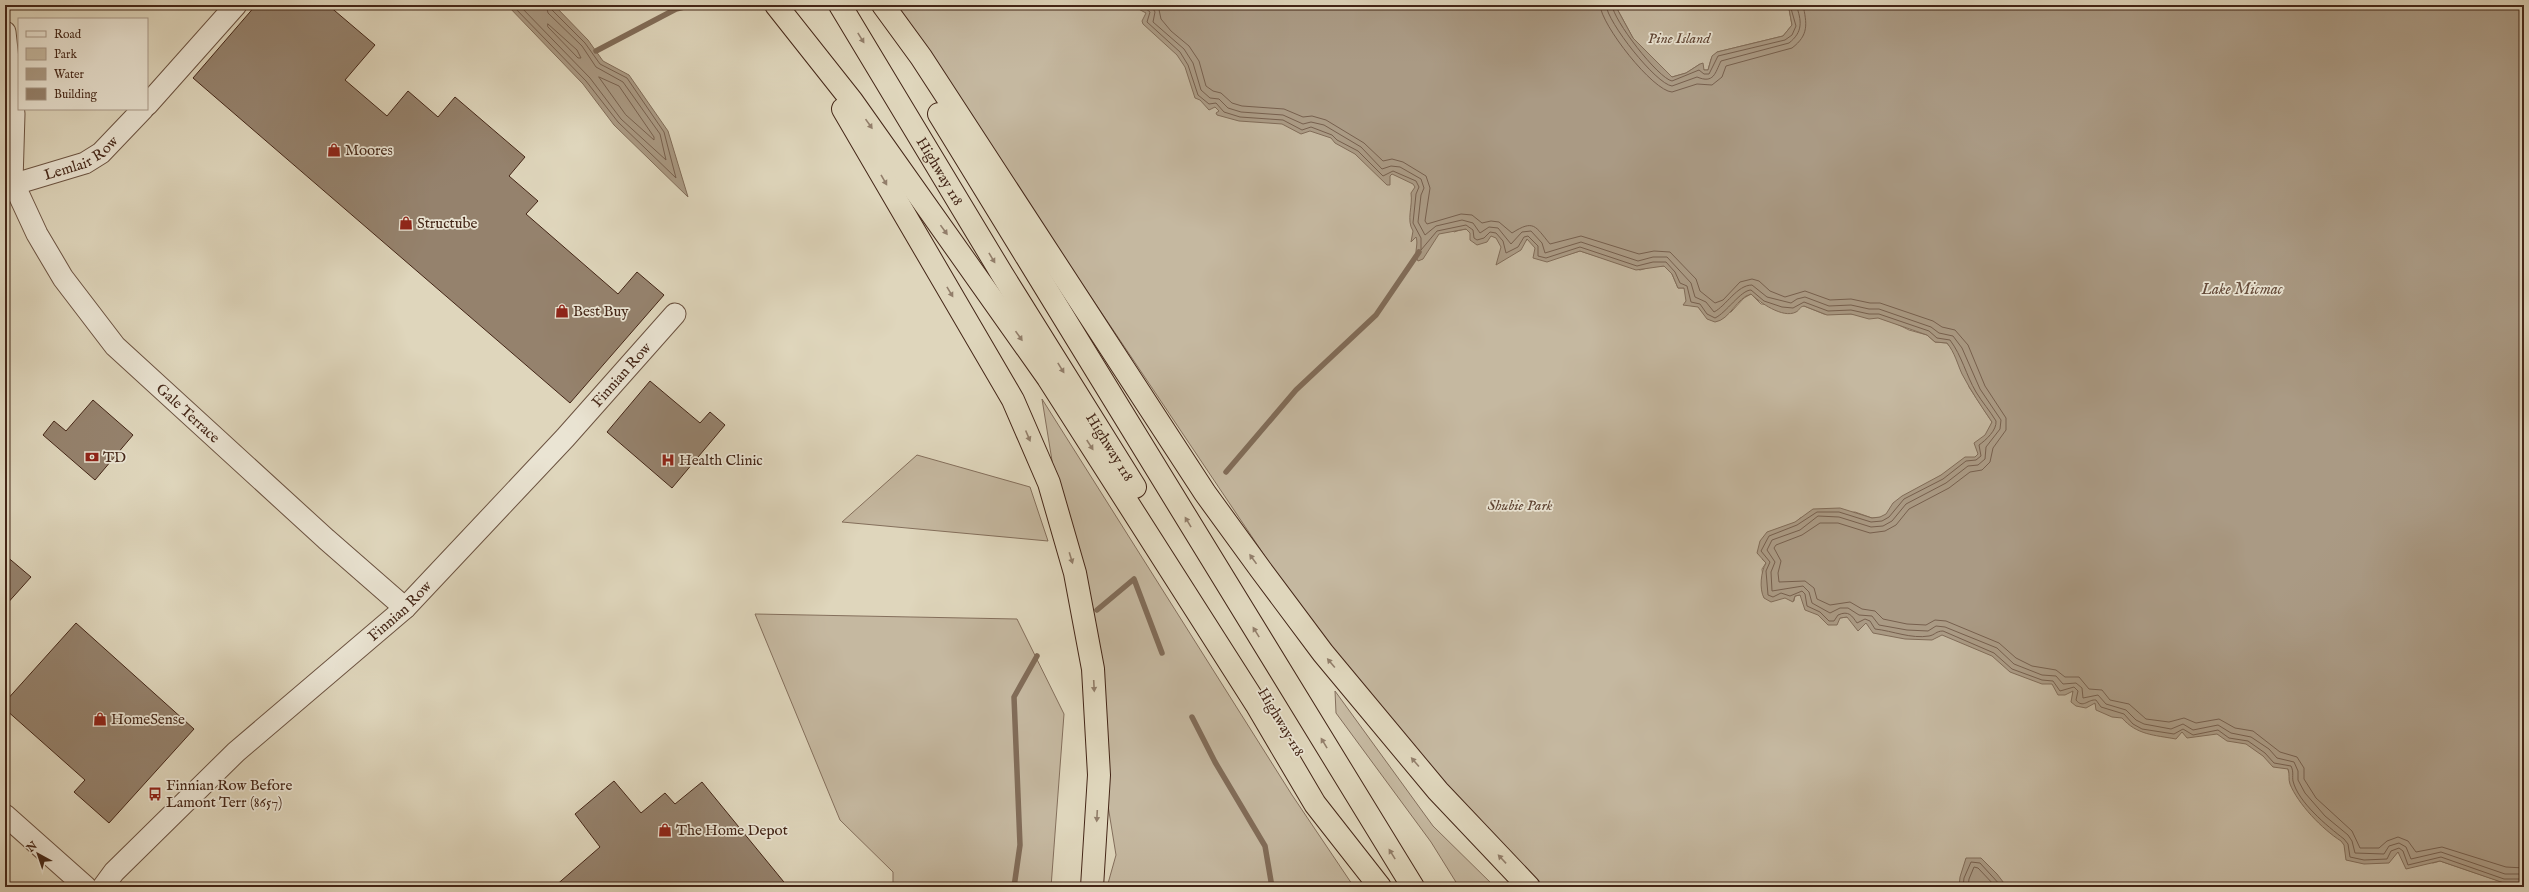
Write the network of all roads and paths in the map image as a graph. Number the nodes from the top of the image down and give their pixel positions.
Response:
1 (236, 5) edge
2 (775, 5) edge
3 (840, 5) edge
4 (875, 5) edge
5 (883, 5) edge
6 (5, 32) edge
7 (148, 104) edge
8 (142, 110) edge
9 (5, 165) edge
10 (9, 186) edge
11 (675, 314) dead end
12 (405, 608) junction
13 (5, 815) edge
14 (86, 887) edge
15 (104, 887) edge
16 (1092, 887) edge
17 (1381, 887) edge
18 (1413, 887) edge
19 (1529, 887) edge

1 - 7 street
2 -> 16 highway
2 -> 17 highway
3 -> 17 highway, Highway 118
18 -> 4 highway, Highway 118
19 -> 5 highway
6 - 10 street, Gale Terrace
8 - 10 street, Lemlair Row
9 - 10 street, Gale Terrace
10 - 12 street, Gale Terrace
11 - 12 street, Finnian Row
12 - 15 street, Finnian Row
13 - 14 street

